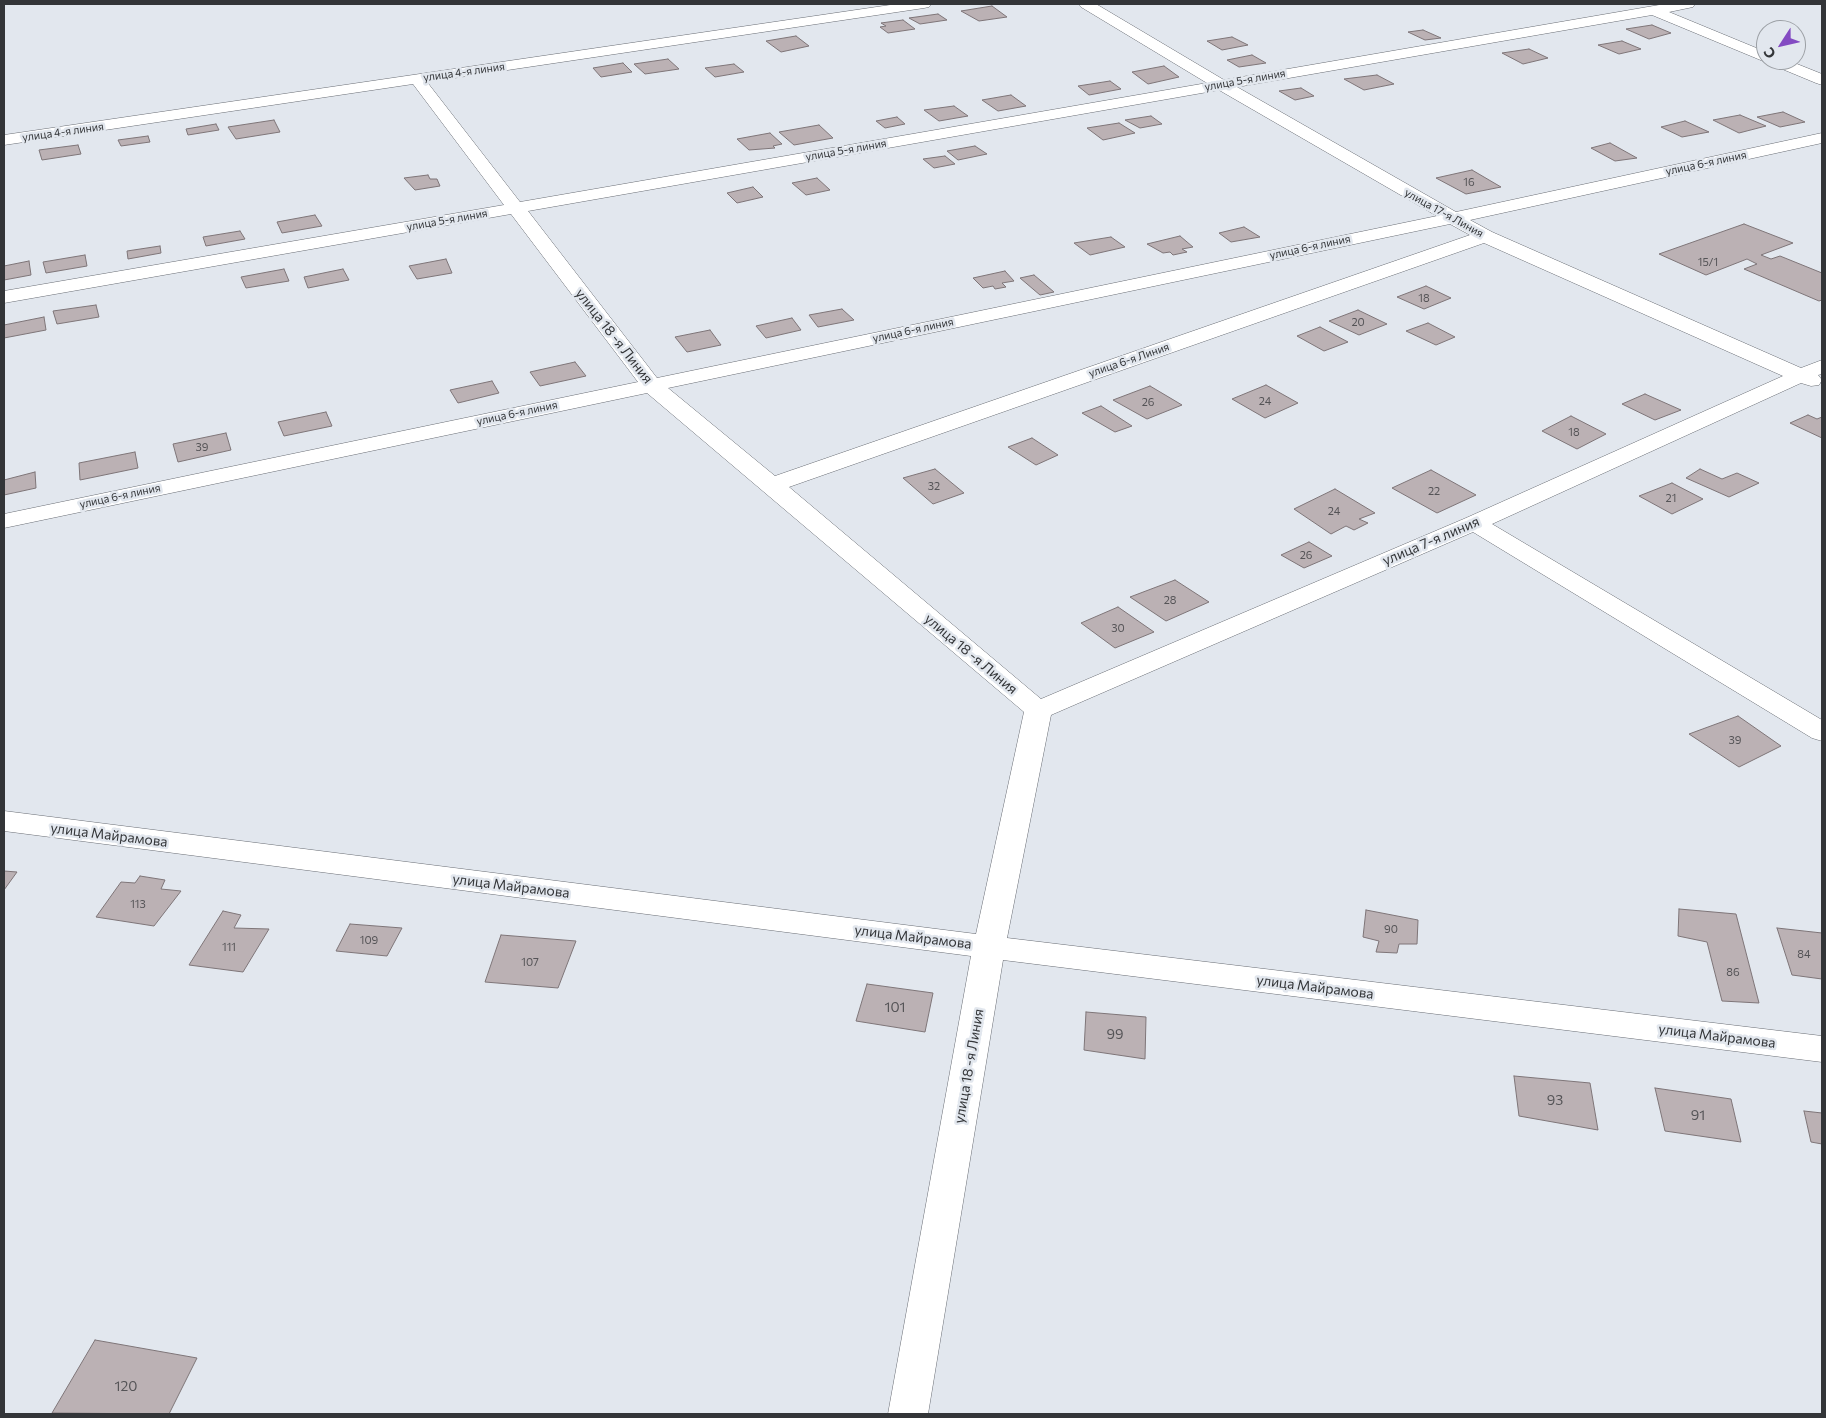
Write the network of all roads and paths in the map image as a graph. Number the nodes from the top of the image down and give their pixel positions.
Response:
1 (924, 4) edge
2 (1086, 4) edge
3 (1688, 4) edge
4 (1645, 7) edge
5 (1756, 53) edge
6 (1798, 70) edge
7 (417, 79) junction
8 (1822, 80) edge
9 (1220, 84) junction
10 (1822, 138) edge
11 (4, 140) edge
12 (515, 209) junction
13 (1452, 218) junction
14 (1485, 236) junction
15 (4, 297) edge
16 (1815, 375) edge
17 (651, 385) junction
18 (772, 485) junction
19 (4, 521) edge
20 (1474, 523) junction
21 (1038, 710) junction
22 (1822, 732) edge
23 (4, 822) edge
24 (990, 947) junction
25 (1822, 1049) edge
26 (908, 1414) edge

1 - 7 street, улица 4-я линия
2 - 9 street, улица 17-я Линия
3 - 4 street, улица 5-я линия
4 - 5 street
4 - 9 street, улица 5-я линия
6 - 8 street
7 - 11 street, улица 4-я линия
7 - 12 street, улица 18 -я Линия
9 - 12 street, улица 5-я линия
9 - 13 street, улица 17-я Линия
10 - 13 street, улица 6-я линия
12 - 15 street, улица 5-я линия
12 - 17 street, улица 18 -я Линия
13 - 14 street, улица 17-я Линия
13 - 17 street, улица 6-я линия
14 - 16 street, улица 17-я Линия
14 - 18 street, улица 6-я Линия
16 - 20 street, улица 7-я линия
17 - 18 street, улица 18 -я Линия
17 - 19 street, улица 6-я линия
18 - 21 street, улица 18 -я Линия
20 - 21 street, улица 7-я линия
20 - 22 street
21 - 24 street, улица 18 -я Линия
23 - 24 street, улица Майрамова
24 - 25 street, улица Майрамова
24 - 26 street, улица 18 -я Линия

